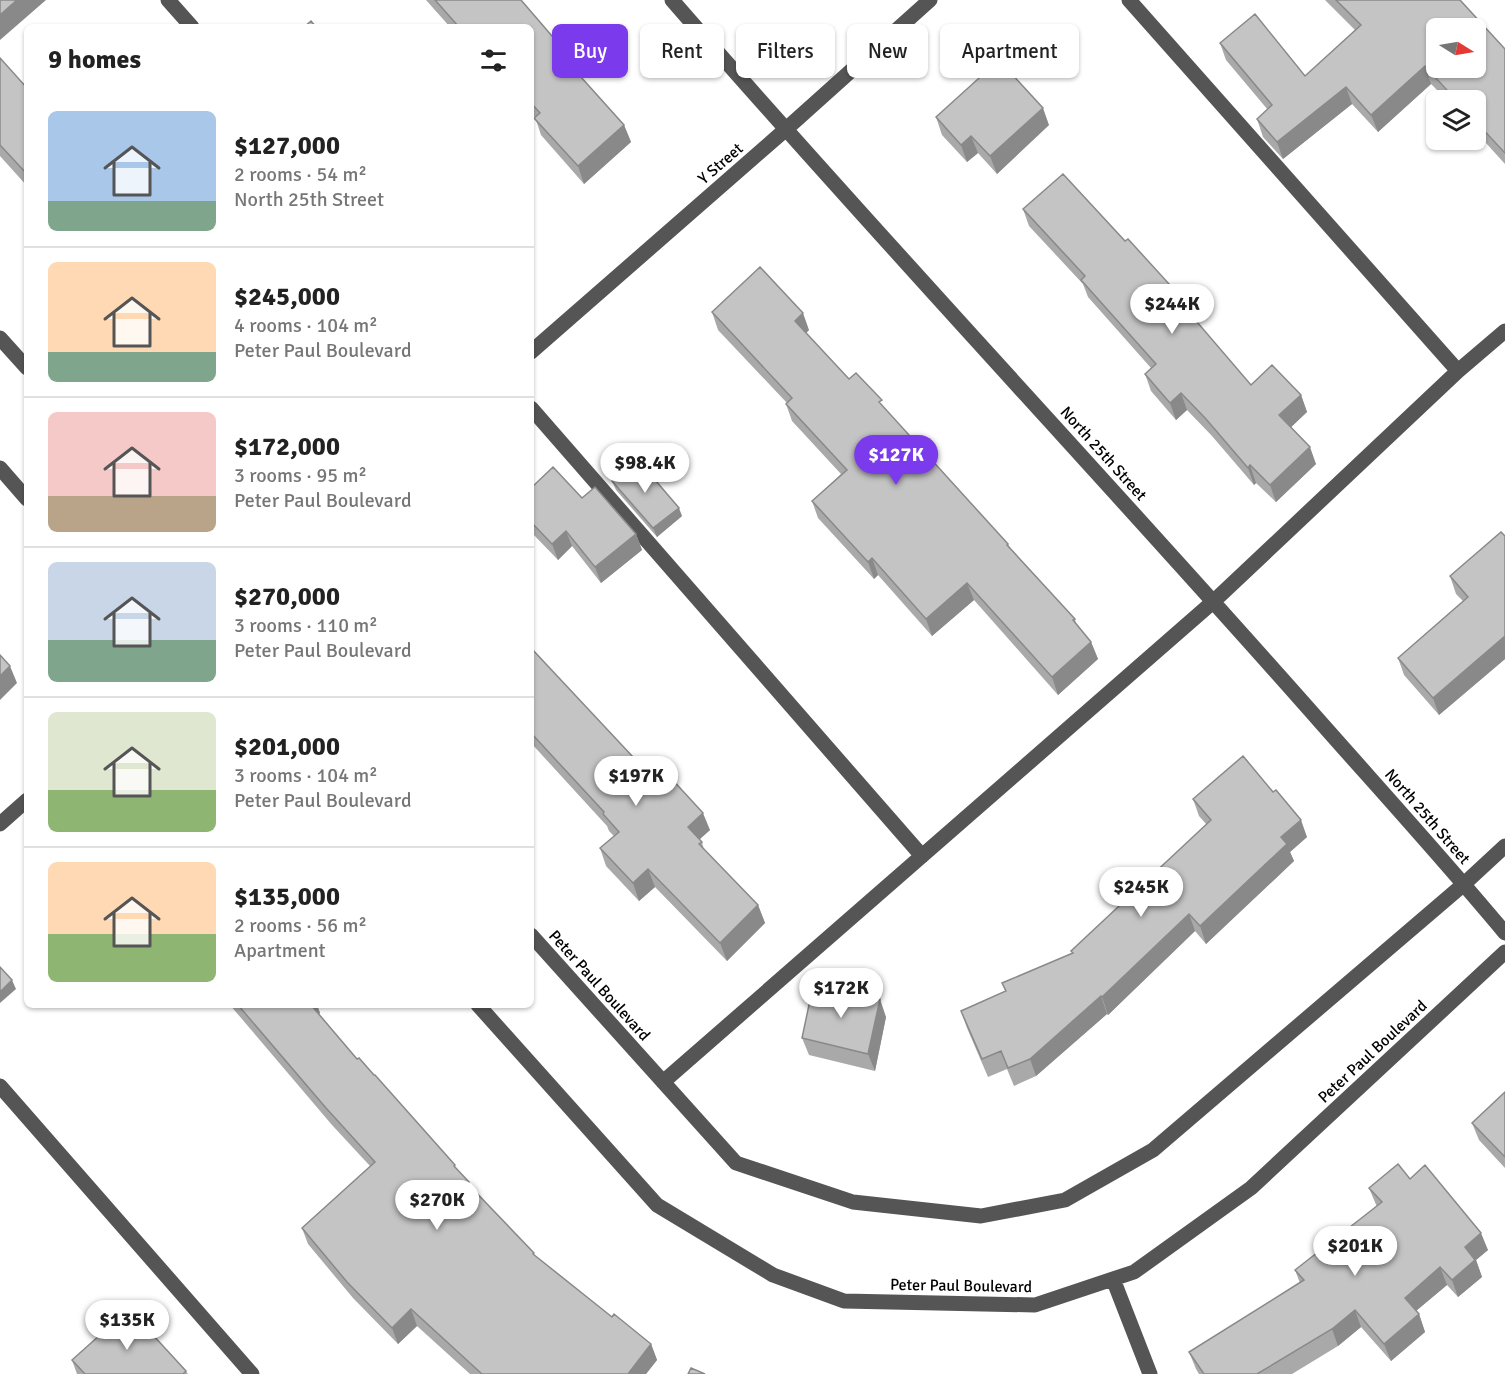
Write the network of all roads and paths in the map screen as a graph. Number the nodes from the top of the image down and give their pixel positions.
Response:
1 (168, 0) edge
2 (672, 0) edge
3 (930, 0) edge
4 (1129, 0) edge
5 (189, 24) edge
6 (786, 130) junction
7 (1505, 331) edge
8 (0, 338) edge
9 (534, 349) edge
10 (24, 365) edge
11 (1458, 371) junction
12 (534, 411) edge
13 (0, 468) edge
14 (24, 496) edge
15 (1214, 601) junction
16 (24, 803) edge
17 (0, 824) edge
18 (1505, 846) edge
19 (922, 856) junction
20 (1464, 884) junction
21 (1505, 933) edge
22 (534, 938) edge
23 (1505, 952) edge
24 (481, 1008) edge
25 (663, 1082) junction
26 (0, 1086) edge
27 (1113, 1279) junction
28 (252, 1374) edge
29 (1150, 1374) edge

1 - 5 street
2 - 6 street, North 25th Street
3 - 6 street, Y Street
4 - 11 street
6 - 9 street, Y Street
6 - 15 street, North 25th Street
7 - 11 street
8 - 10 street
11 - 15 street
12 - 19 street
13 - 14 street
15 - 19 street
15 - 20 street, North 25th Street
16 - 17 street
18 - 20 street, Peter Paul Boulevard
19 - 25 street
20 - 21 street, North 25th Street
20 - 25 street, Peter Paul Boulevard
22 - 25 street, Peter Paul Boulevard
23 - 27 street, Peter Paul Boulevard
24 - 27 street, Peter Paul Boulevard
26 - 28 street
27 - 29 street

